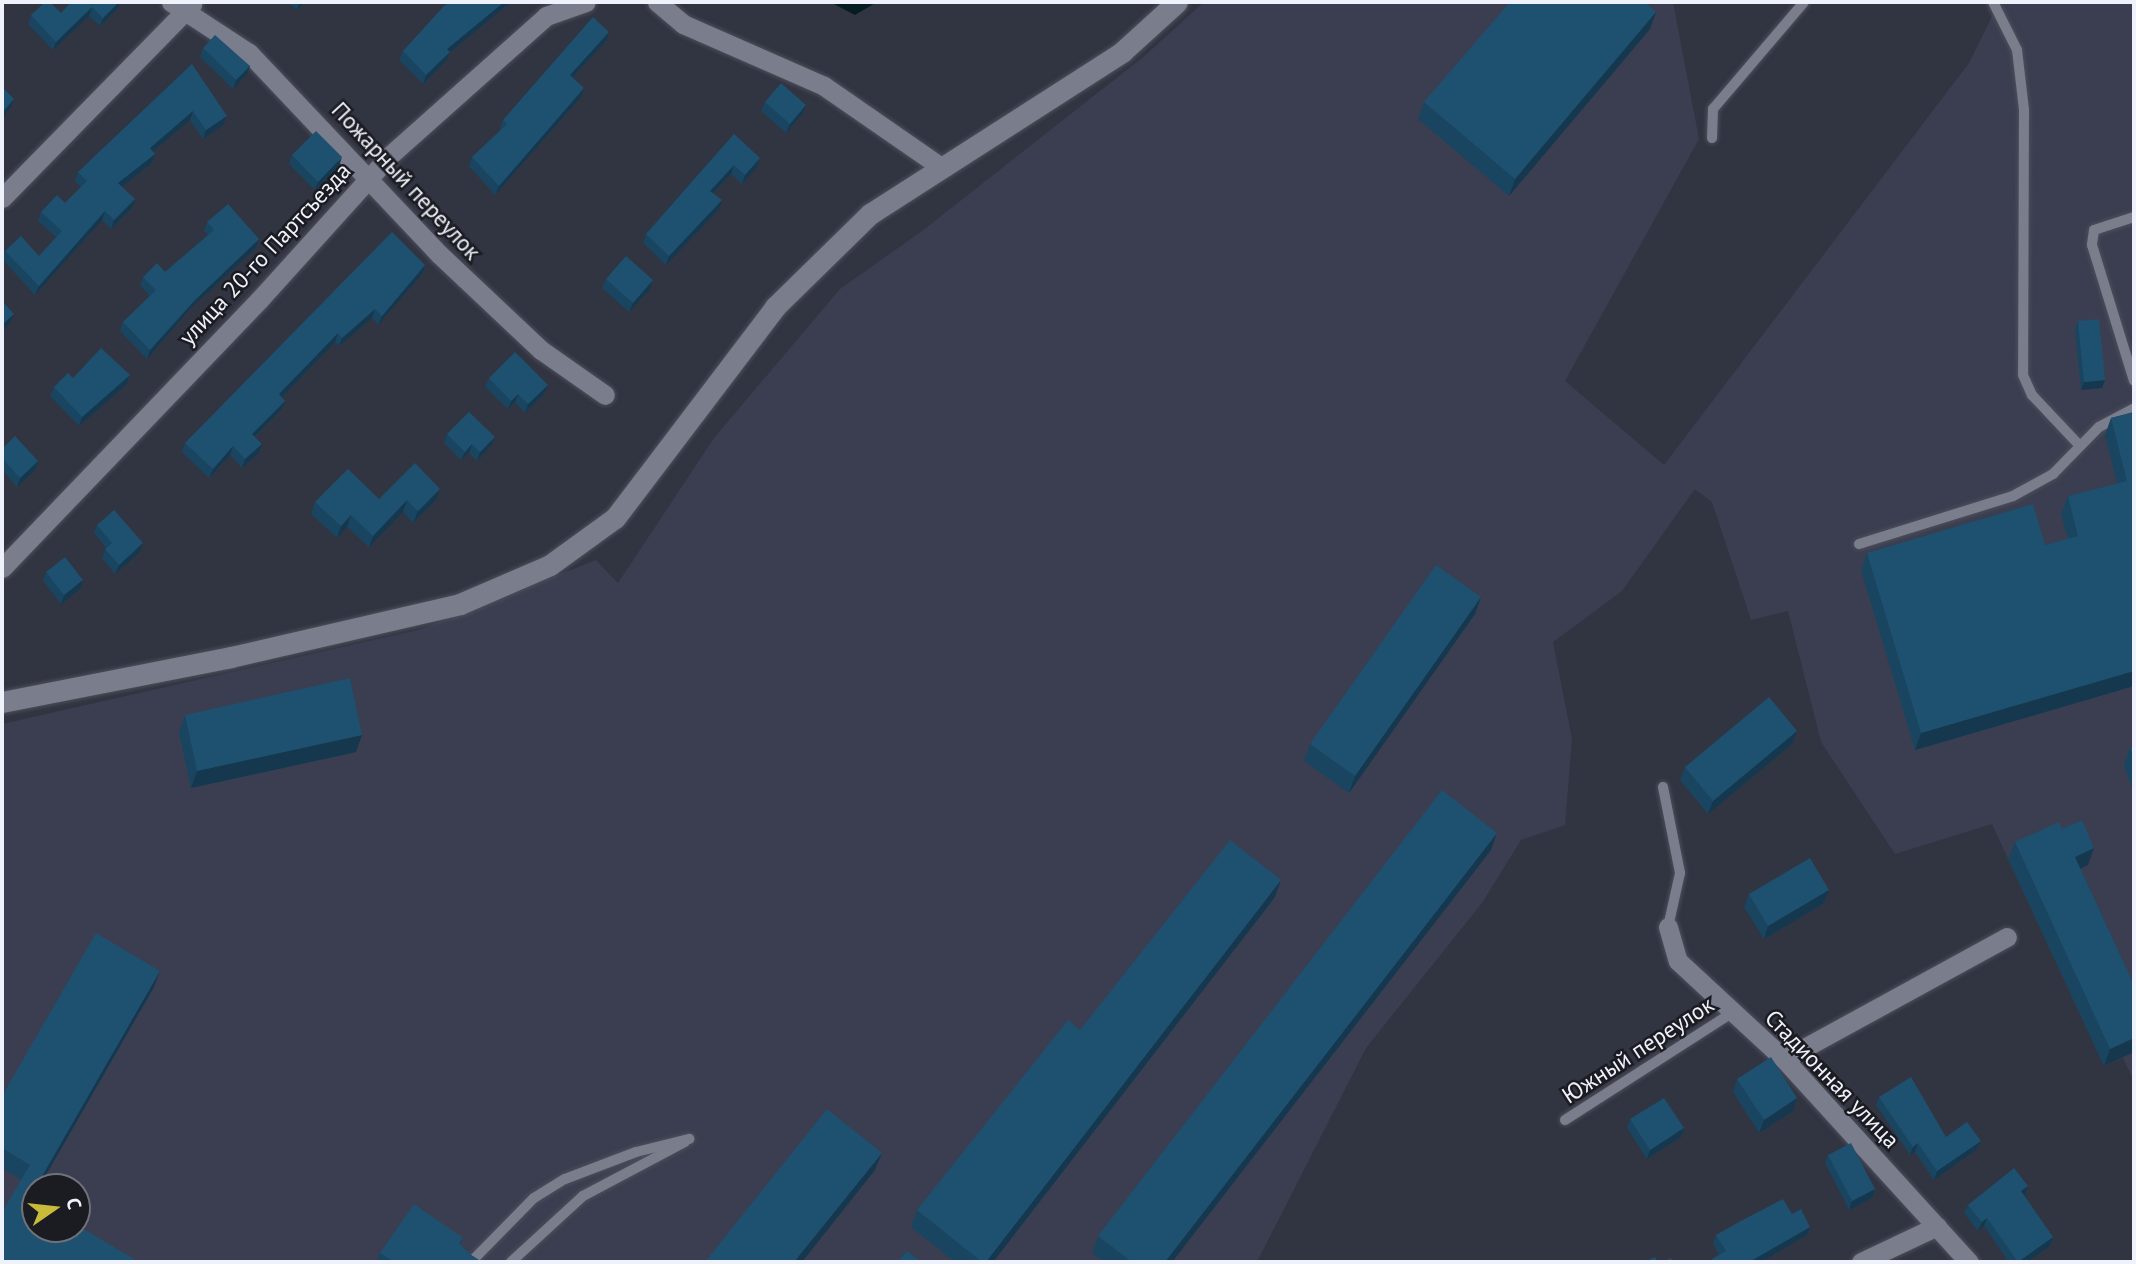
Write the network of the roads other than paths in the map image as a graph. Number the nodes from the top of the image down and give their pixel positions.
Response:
1 (586, 2) edge
2 (657, 2) edge
3 (1177, 2) edge
4 (1804, 2) edge
5 (1993, 2) edge
6 (183, 5) edge
7 (1712, 138) dead end
8 (941, 167) junction
9 (370, 177) junction
10 (2, 198) edge
11 (2134, 217) edge
12 (2134, 381) edge
13 (605, 395) dead end
14 (2134, 408) edge
15 (2080, 446) junction
16 (1859, 544) dead end
17 (2, 568) edge
18 (2, 702) edge
19 (1663, 788) dead end
20 (1668, 927) joint
21 (2007, 937) dead end
22 (1733, 1012) junction
23 (1784, 1059) junction
24 (1565, 1120) dead end
25 (1937, 1226) junction
26 (471, 1262) edge
27 (511, 1262) edge
28 (1861, 1262) edge
29 (1969, 1262) edge

1 - 9 street, улица 20-го Партсъезда
2 - 8 street
3 - 8 street
4 - 7 lane
5 - 15 lane
6 - 9 street, Пожарный переулок
6 - 10 street
8 - 18 street
9 - 13 street, Пожарный переулок
9 - 17 street, улица 20-го Партсъезда
11 - 12 lane
14 - 15 lane
15 - 16 lane
19 - 20 lane
20 - 22 street, Стадионная улица
21 - 23 street
22 - 23 street, Стадионная улица
22 - 24 lane, Южный переулок
23 - 25 street, Стадионная улица
25 - 28 street
25 - 29 street, Стадионная улица
26 - 27 lane

